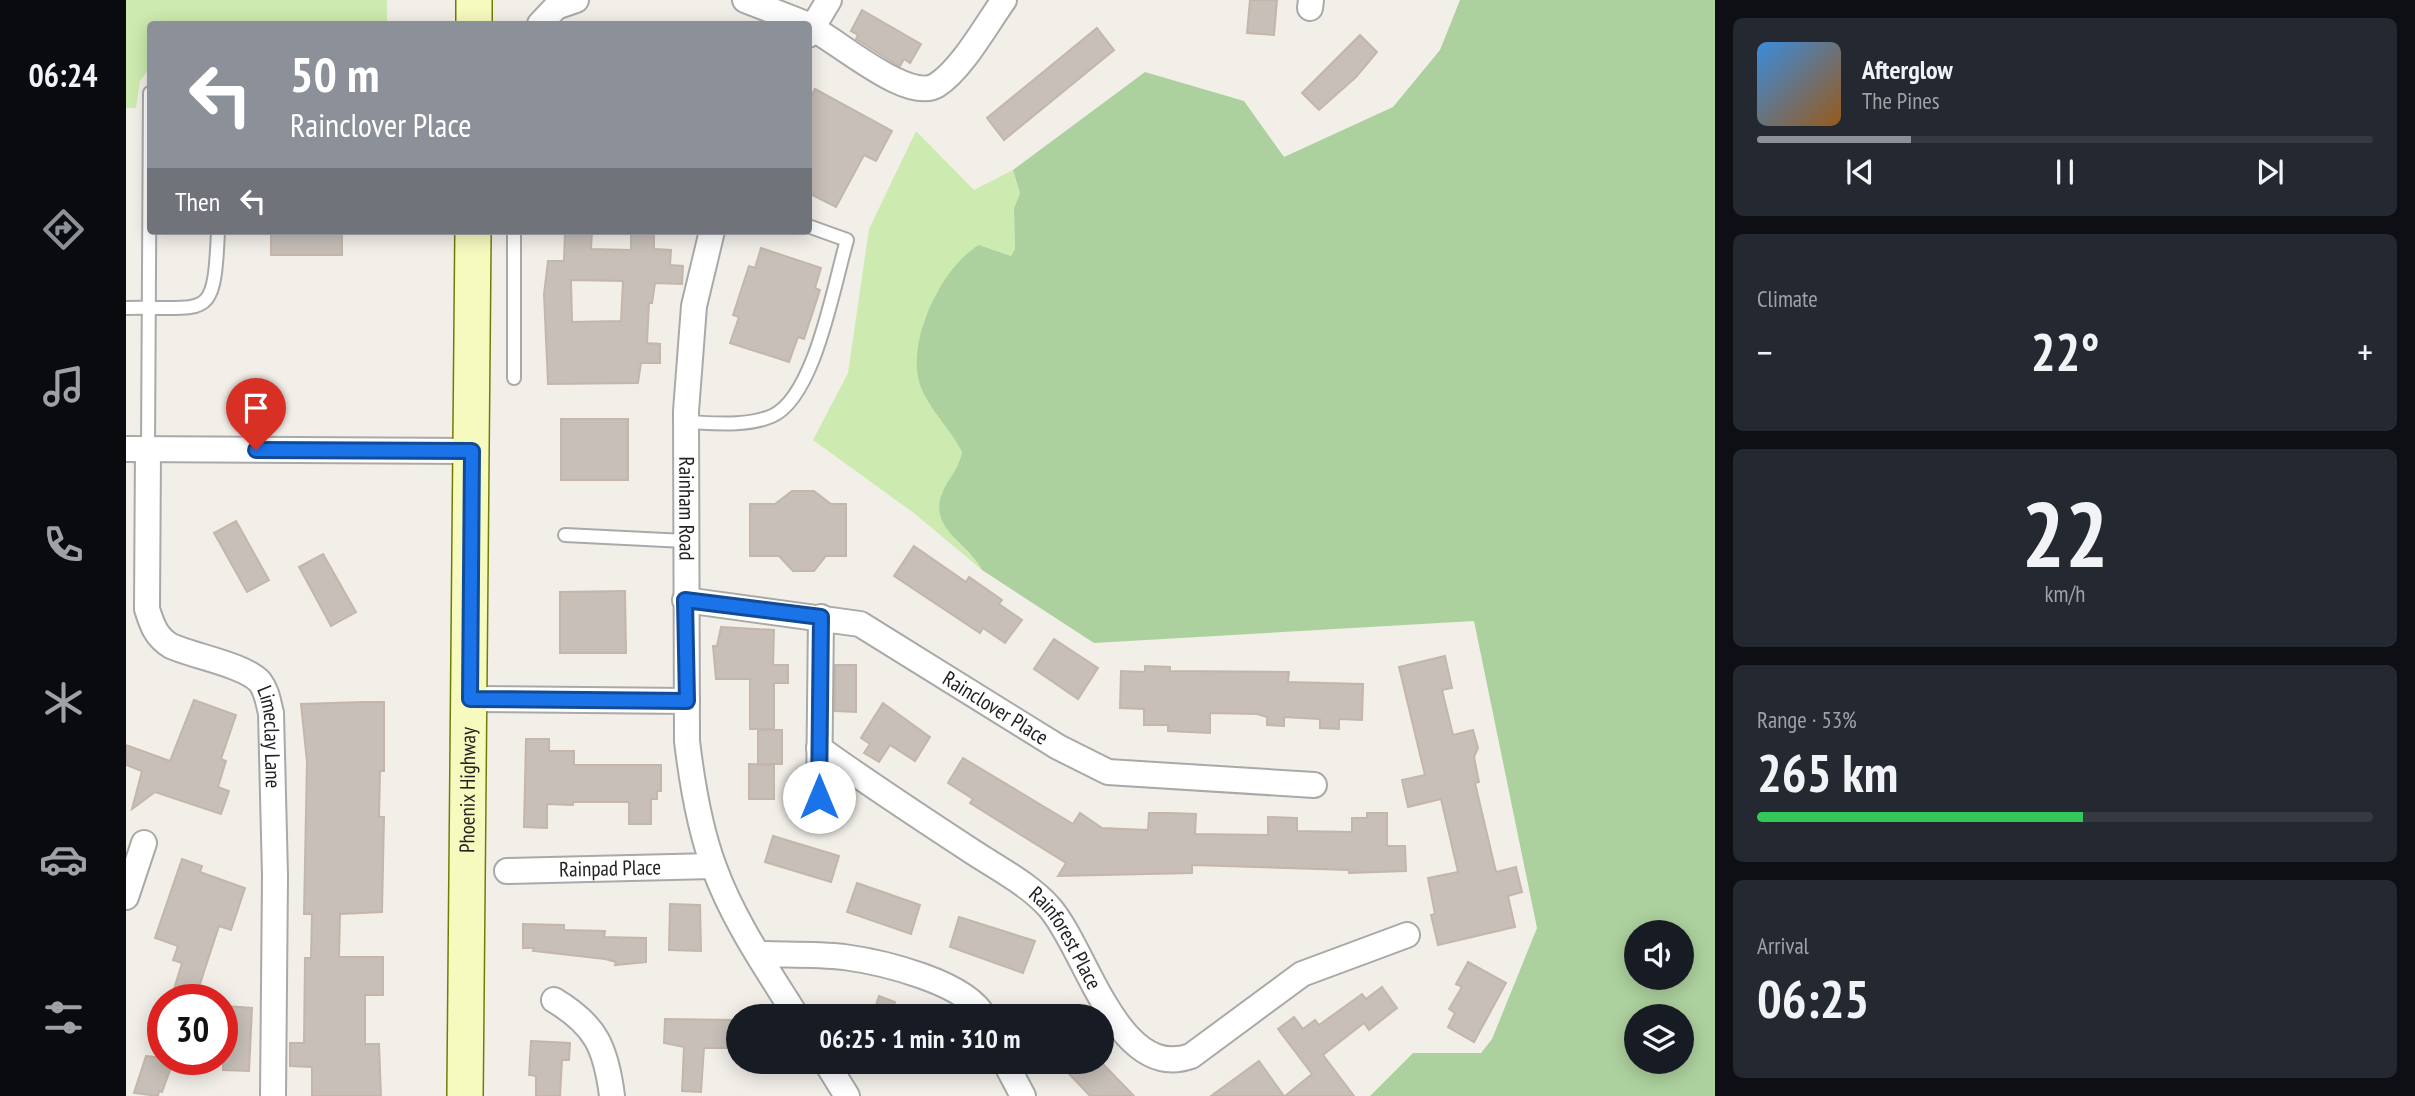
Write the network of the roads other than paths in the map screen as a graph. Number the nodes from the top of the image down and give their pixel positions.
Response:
1 (474, 0) edge
2 (576, 0) edge
3 (829, 0) edge
4 (1004, 0) edge
5 (749, 9) edge
6 (474, 21) edge
7 (543, 21) edge
8 (787, 21) edge
9 (812, 24) edge
10 (812, 30) edge
11 (812, 227) edge
12 (150, 235) edge
13 (218, 235) edge
14 (473, 235) edge
15 (514, 235) edge
16 (711, 235) edge
17 (150, 307) junction
18 (126, 308) edge
19 (514, 378) dead end
20 (686, 422) junction
21 (137, 449) edge
22 (472, 451) junction
23 (565, 534) dead end
24 (685, 541) junction
25 (685, 600) junction
26 (821, 617) junction
27 (470, 699) junction
28 (687, 701) junction
29 (819, 748) junction
30 (1314, 785) dead end
31 (819, 797) dead end
32 (144, 843) dead end
33 (713, 866) junction
34 (508, 871) dead end
35 (126, 897) edge
36 (1407, 935) dead end
37 (758, 954) junction
38 (554, 1000) dead end
39 (789, 1004) edge
40 (976, 1004) edge
41 (833, 1074) edge
42 (1011, 1074) edge
43 (273, 1096) edge
44 (464, 1096) edge
45 (612, 1096) edge
46 (847, 1096) edge
47 (1023, 1096) edge

1 - 6 main road
2 - 7 street
3 - 9 street
4 - 10 street
5 - 8 street
11 - 20 lane
12 - 17 lane
13 - 17 lane
14 - 22 main road, Phoenix Highway
15 - 19 lane
16 - 20 street, Rainham Road
17 - 18 lane
17 - 21 lane
20 - 24 street, Rainham Road
21 - 22 street
21 - 43 street, Limeclay Lane
22 - 27 main road, Phoenix Highway
23 - 24 lane
24 - 25 street, Rainham Road
25 - 26 street, Rainclover Place
25 - 28 street, Rainham Road
26 - 29 street
26 - 30 street, Rainclover Place
27 - 28 street
27 - 44 main road, Phoenix Highway
28 - 33 street, Rainham Road
29 - 31 street
29 - 36 street, Rainforest Place
32 - 35 street
33 - 34 street, Rainpad Place
33 - 37 street, Rainham Road
37 - 39 street, Rainham Road
37 - 40 street
38 - 45 street
41 - 46 street
42 - 47 street

